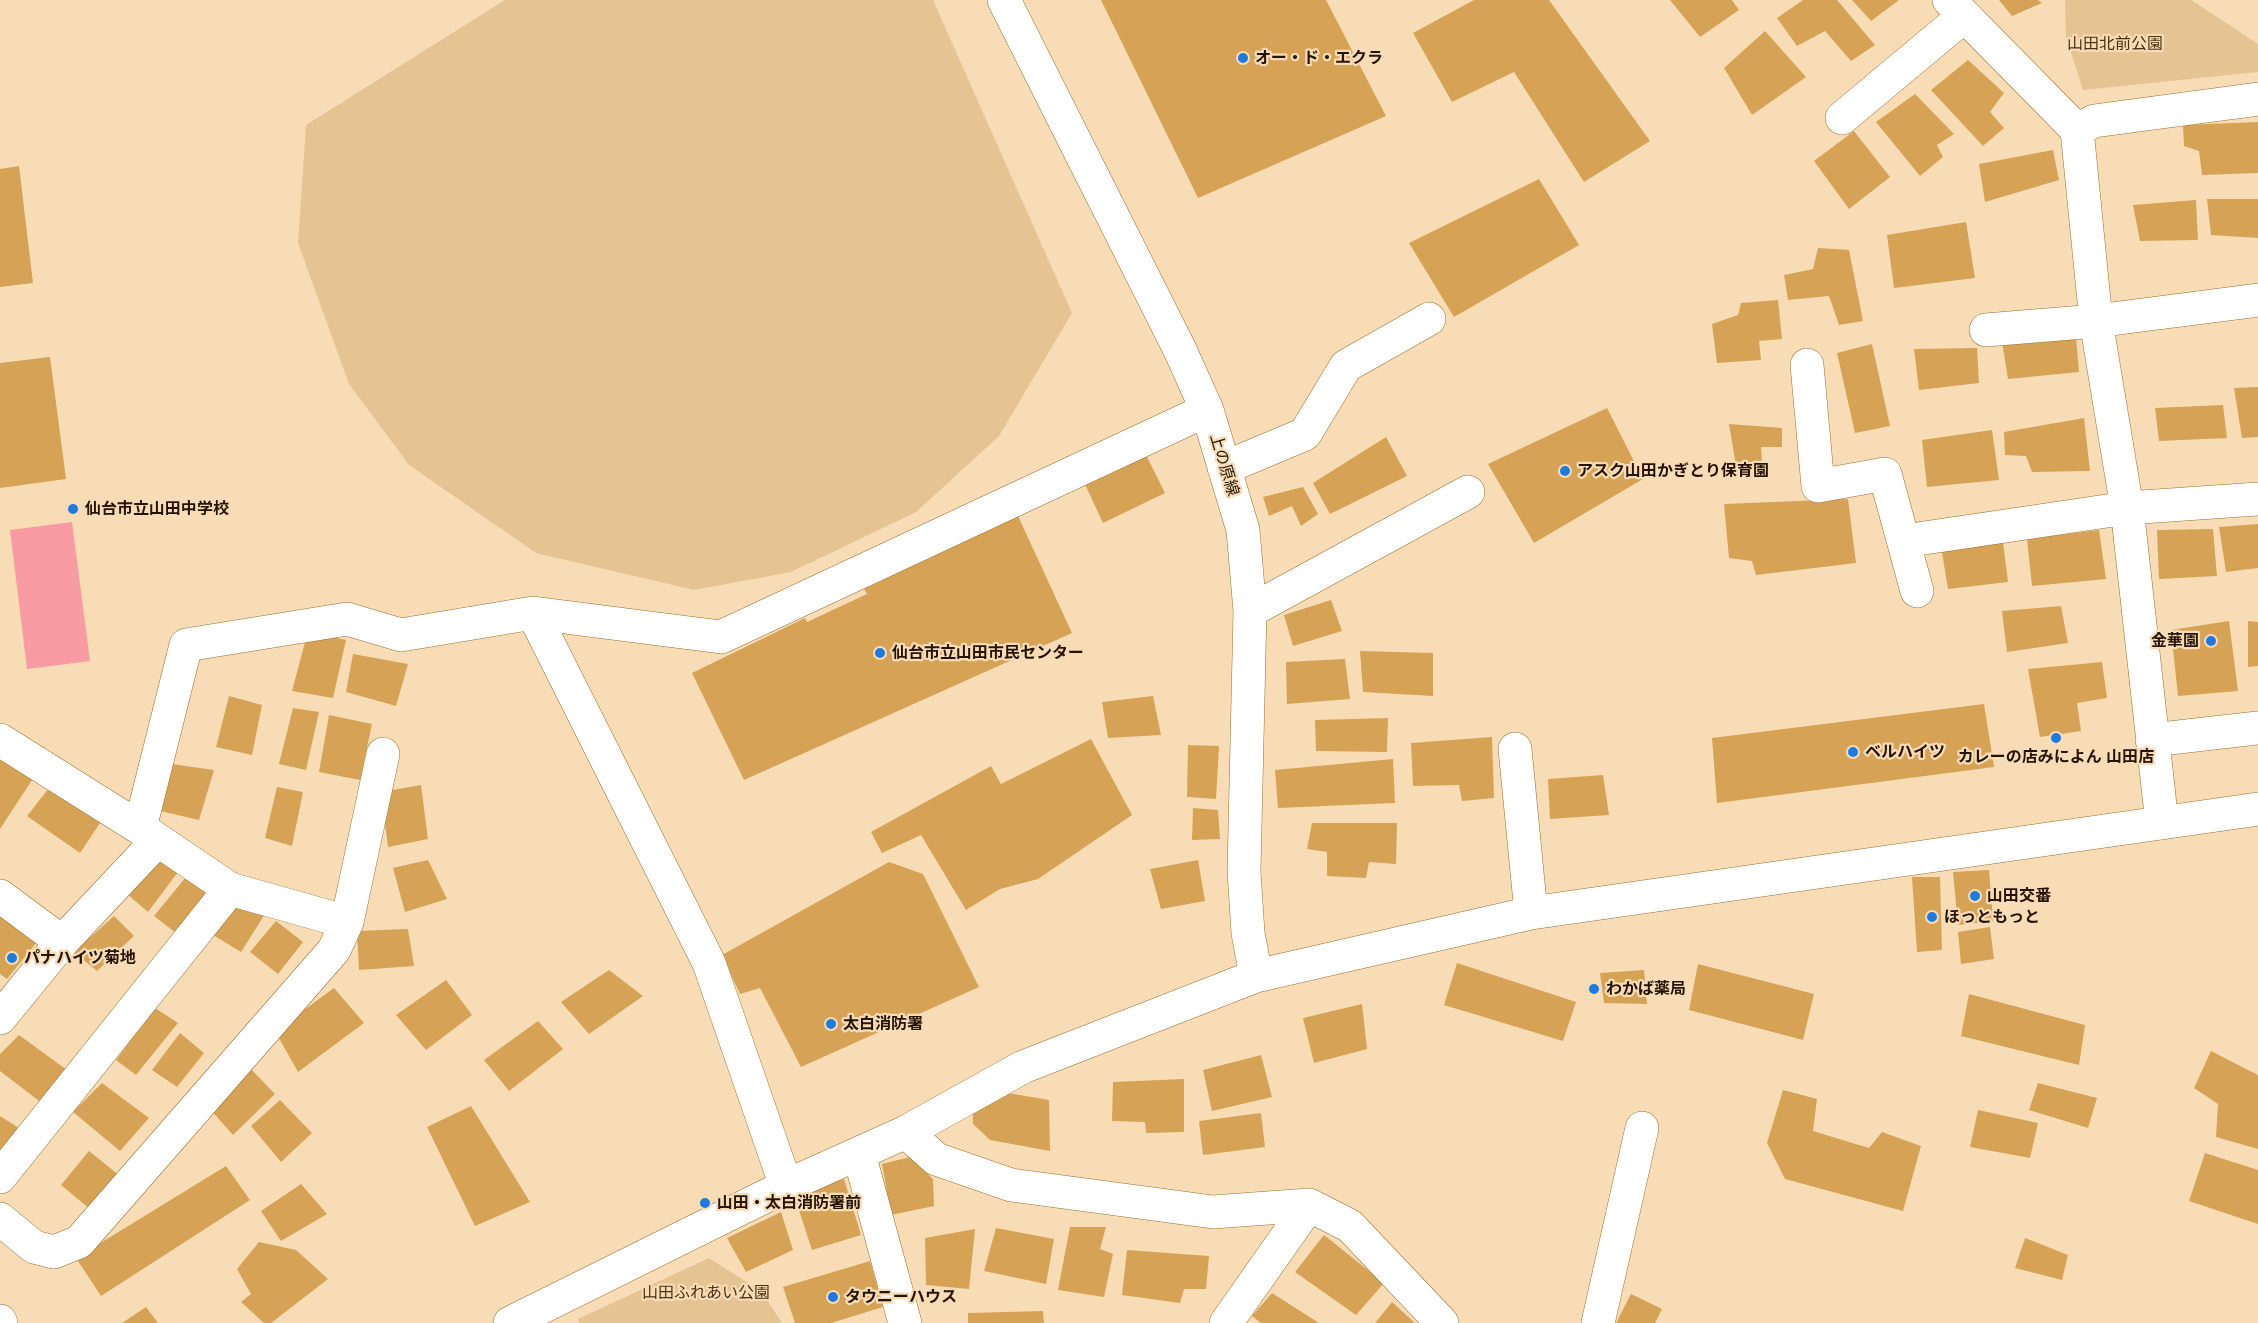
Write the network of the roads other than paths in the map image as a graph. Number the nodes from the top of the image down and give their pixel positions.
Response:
1 (1004, 0) edge
2 (1956, 9) edge
3 (2258, 99) edge
4 (1842, 118) dead end
5 (2077, 130) junction
6 (2258, 300) edge
7 (1428, 319) dead end
8 (2096, 321) junction
9 (1986, 330) dead end
10 (1807, 365) dead end
11 (1207, 410) junction
12 (1224, 468) junction
13 (1468, 492) dead end
14 (2258, 499) edge
15 (2127, 508) junction
16 (1904, 541) junction
17 (1917, 591) dead end
18 (1250, 611) junction
19 (534, 613) junction
20 (2258, 728) edge
21 (0, 740) edge
22 (2152, 740) junction
23 (1515, 749) dead end
24 (383, 754) dead end
25 (2258, 809) edge
26 (2162, 822) junction
27 (148, 834) junction
28 (230, 889) junction
29 (0, 896) edge
30 (1531, 914) junction
31 (347, 922) junction
32 (62, 942) junction
33 (1256, 976) junction
34 (0, 1018) edge
35 (1642, 1128) dead end
36 (906, 1132) junction
37 (859, 1154) junction
38 (0, 1177) edge
39 (786, 1185) junction
40 (1309, 1205) junction
41 (0, 1219) edge
42 (510, 1323) edge
43 (905, 1323) edge
44 (1226, 1323) edge
45 (1442, 1323) edge
46 (1598, 1323) edge

1 - 11 street, 上の原線
2 - 4 street
2 - 5 street
3 - 5 street
5 - 8 street
6 - 8 street
7 - 12 street
8 - 9 street
8 - 15 street
10 - 16 street
11 - 12 street, 上の原線
11 - 19 street
12 - 18 street, 上の原線
13 - 18 street
14 - 15 street
15 - 16 street
15 - 22 street
16 - 17 street
18 - 33 street, 上の原線
19 - 27 street
19 - 39 street
20 - 22 street
21 - 27 street
22 - 26 street
23 - 30 street
24 - 31 street
25 - 26 street
26 - 30 street
27 - 28 street
27 - 32 street
28 - 31 street
28 - 38 street
29 - 32 street
30 - 33 street
31 - 41 street
32 - 34 street
33 - 36 street
35 - 46 street
36 - 37 street
36 - 40 street
37 - 39 street
37 - 43 street
39 - 42 street
40 - 44 street
40 - 45 street

